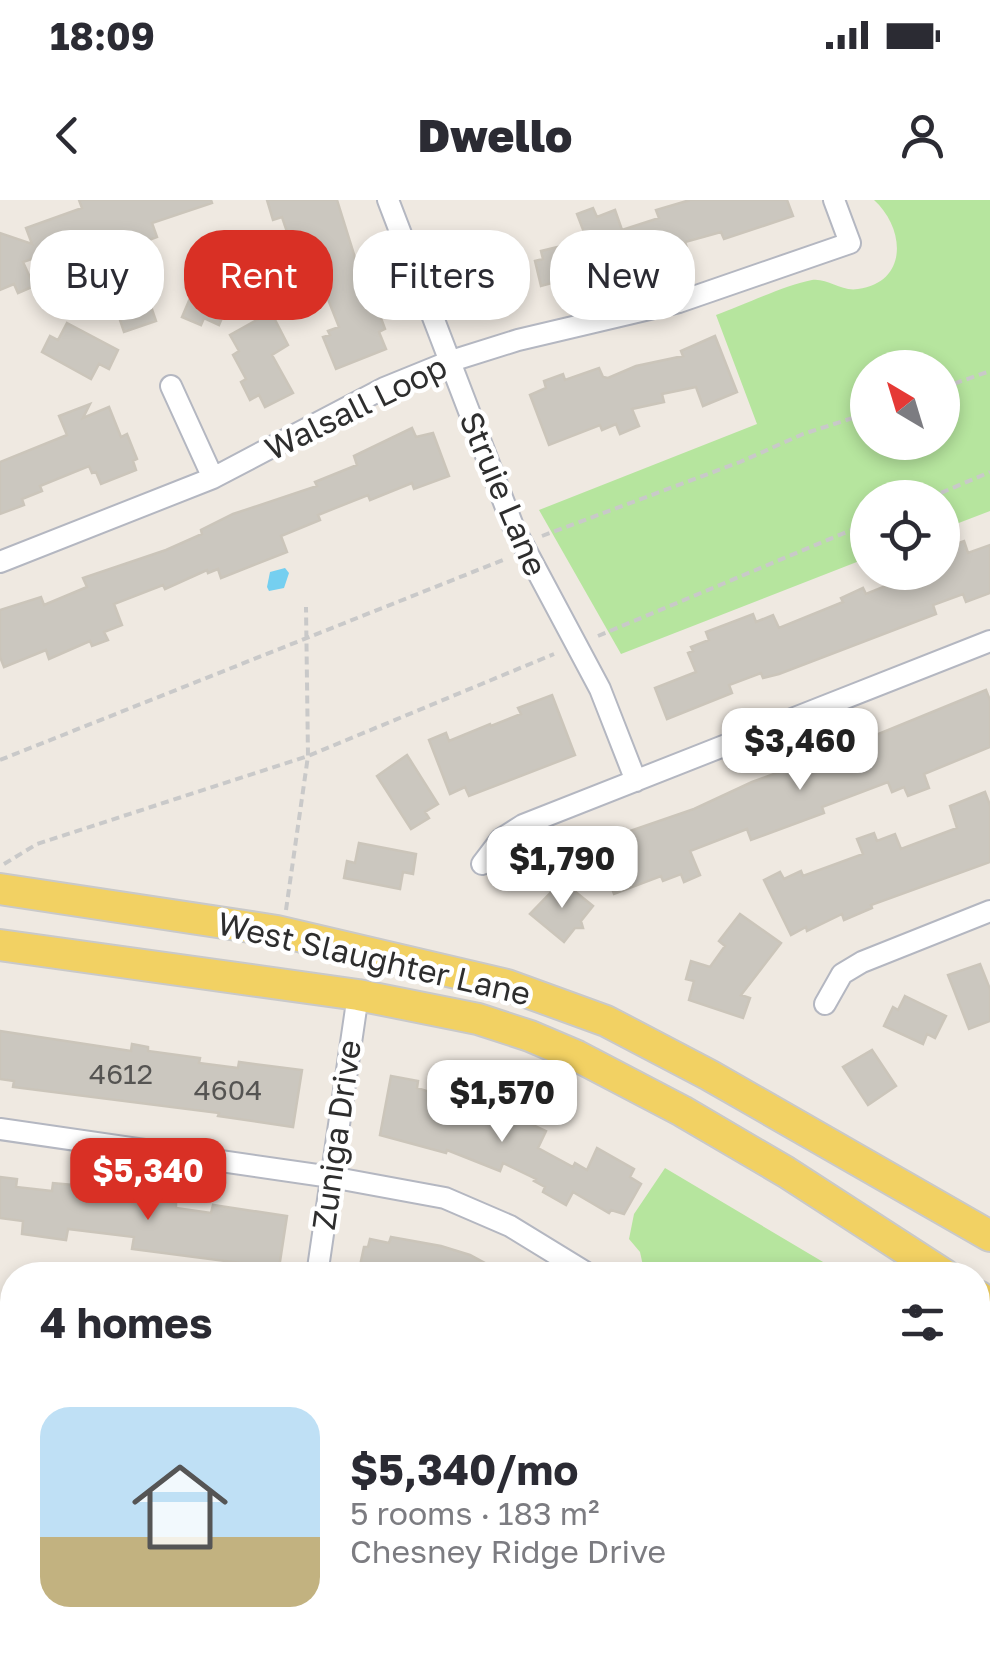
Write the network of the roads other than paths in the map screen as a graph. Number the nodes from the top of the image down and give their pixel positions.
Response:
1 (388, 200) edge
2 (834, 200) edge
3 (448, 362) junction
4 (171, 386) dead end
5 (212, 478) junction
6 (0, 562) edge
7 (990, 641) edge
8 (636, 781) junction
9 (482, 864) dead end
10 (0, 889) edge
11 (990, 911) edge
12 (0, 945) edge
13 (358, 994) junction
14 (825, 1004) dead end
15 (793, 1123) junction
16 (0, 1129) edge
17 (767, 1161) junction
18 (330, 1177) junction
19 (990, 1236) edge
20 (319, 1262) edge
21 (569, 1262) edge
22 (925, 1262) edge

1 - 3 street, Struie Lane
2 - 3 street, Walsall Loop
3 - 5 street, Walsall Loop
3 - 8 street, Struie Lane
4 - 5 street
5 - 6 street, Walsall Loop
7 - 8 street
8 - 9 street
10 - 15 main road, West Slaughter Lane
11 - 14 street
12 - 13 main road, West Slaughter Lane
13 - 17 main road, West Slaughter Lane
13 - 18 street, Zuniga Drive
15 - 17 main road
15 - 19 main road, West Slaughter Lane
16 - 18 street
17 - 22 main road, West Slaughter Lane
18 - 20 street, Zuniga Drive
18 - 21 street

